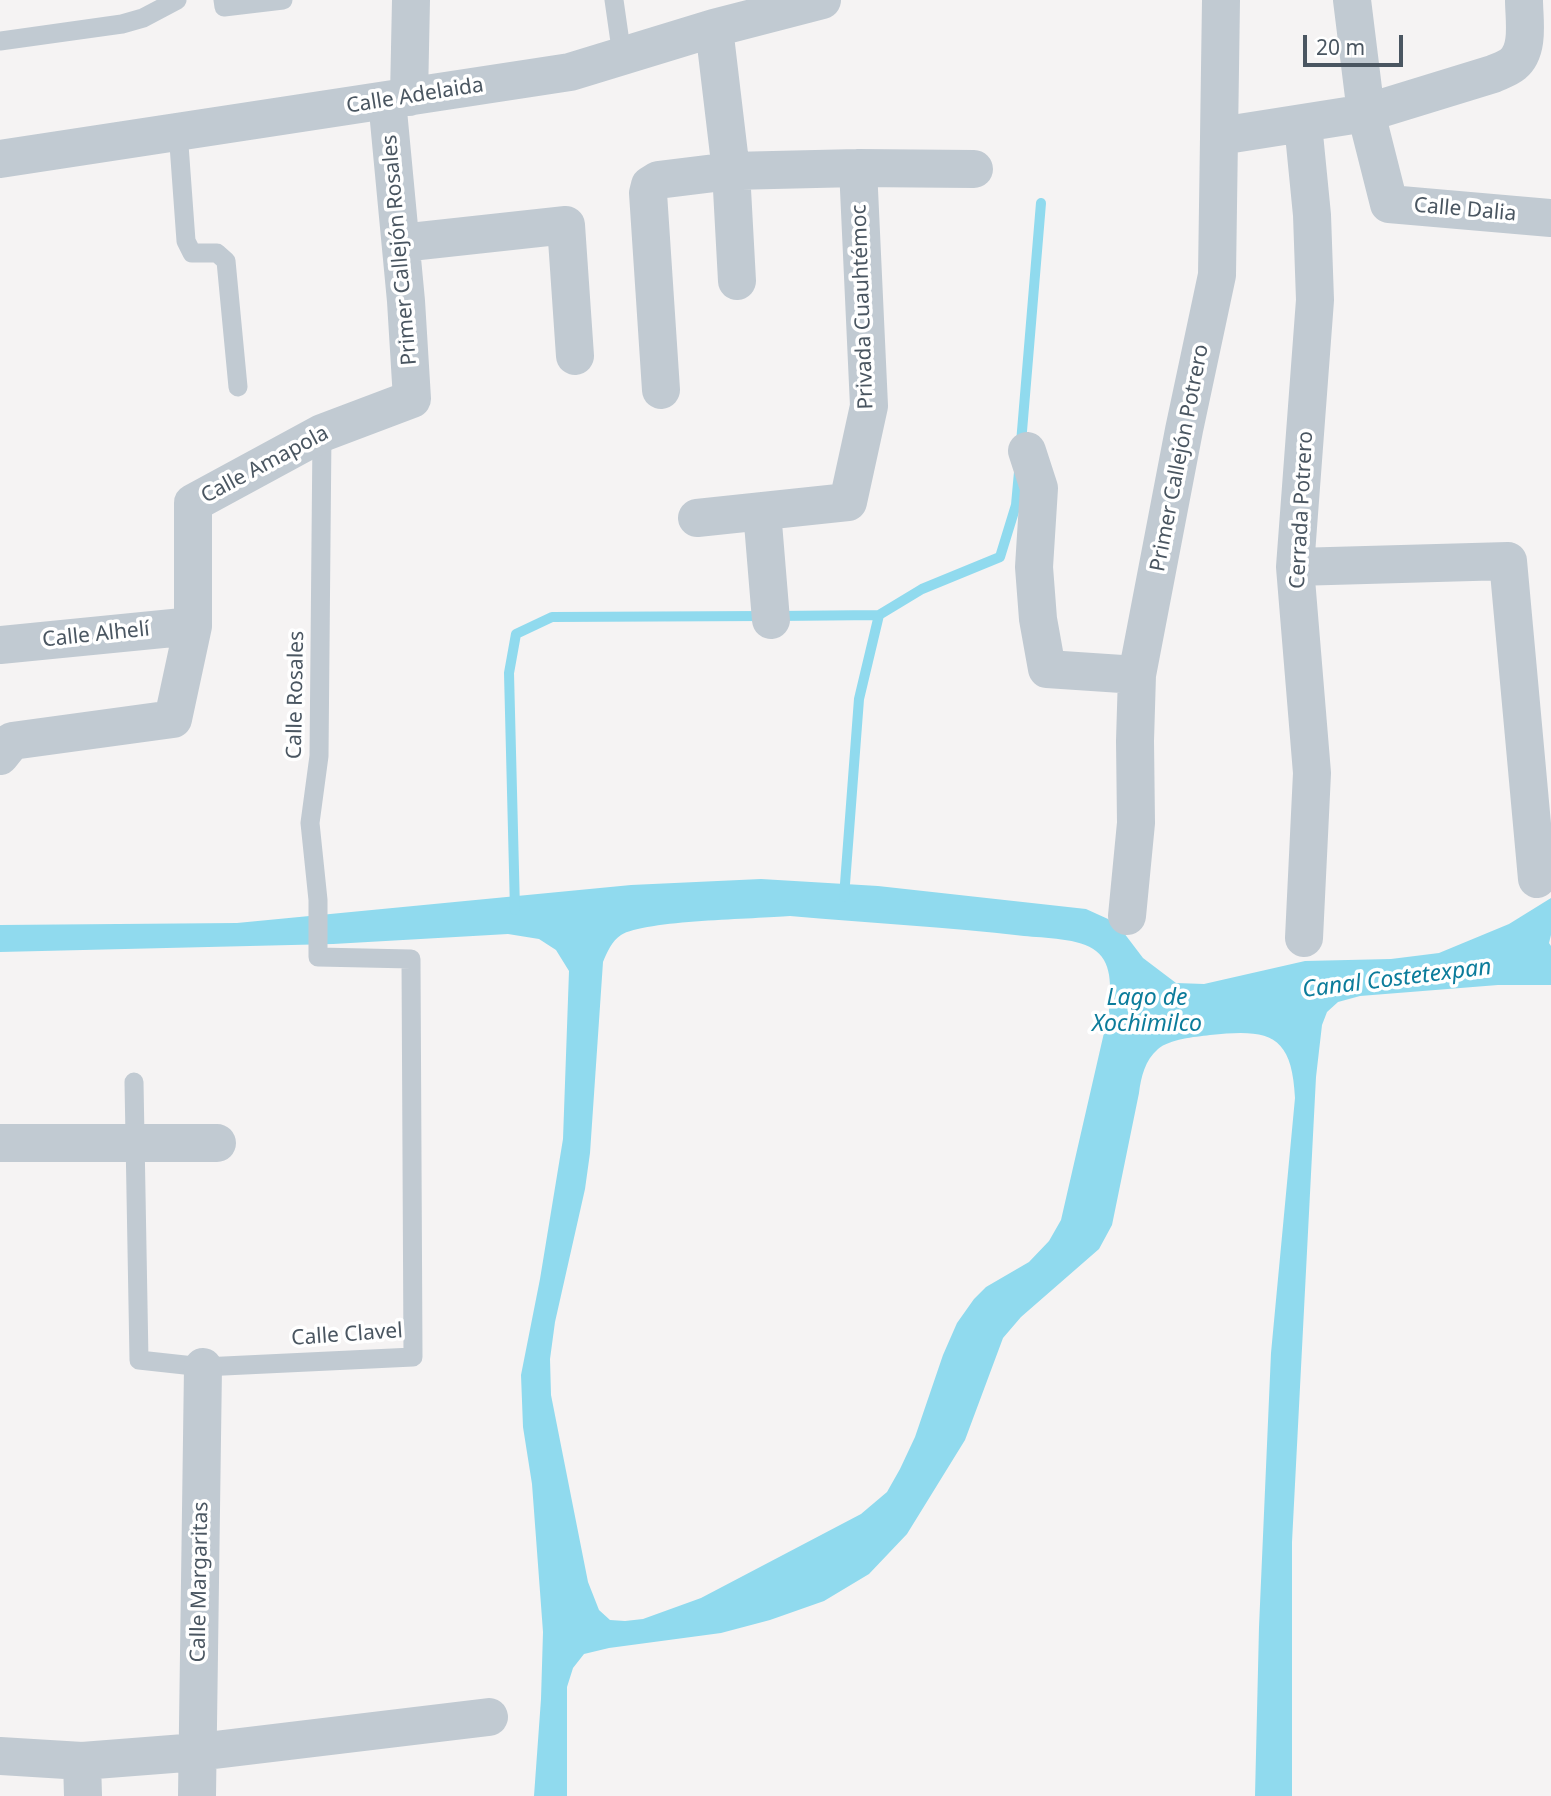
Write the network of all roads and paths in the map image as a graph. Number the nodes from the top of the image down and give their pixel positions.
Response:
1 (177, 0) edge
2 (223, 0) edge
3 (283, 0) edge
4 (411, 0) edge
5 (614, 0) edge
6 (822, 0) edge
7 (1221, 0) edge
8 (1352, 0) edge
9 (1524, 0) edge
10 (714, 29) junction
11 (0, 41) edge
12 (622, 56) junction
13 (398, 98) junction
14 (1366, 113) junction
15 (1303, 124) junction
16 (178, 131) junction
17 (1220, 136) junction
18 (0, 159) edge
19 (858, 168) junction
20 (974, 169) dead end
21 (731, 171) junction
22 (1551, 218) edge
23 (401, 243) junction
24 (737, 281) dead end
25 (575, 356) dead end
26 (238, 387) dead end
27 (661, 390) dead end
28 (412, 400) joint
29 (322, 433) junction
30 (1027, 451) dead end
31 (762, 511) junction
32 (697, 518) dead end
33 (1295, 567) junction
34 (771, 620) dead end
35 (193, 626) junction
36 (0, 645) edge
37 (1137, 676) junction
38 (0, 756) edge
39 (1537, 879) dead end
40 (1127, 916) dead end
41 (1304, 938) dead end
42 (318, 954) joint
43 (134, 1082) dead end
44 (0, 1143) edge
45 (217, 1143) dead end
46 (134, 1144) junction
47 (203, 1367) junction
48 (489, 1717) dead end
49 (198, 1752) junction
50 (0, 1756) edge
51 (82, 1779) edge
52 (197, 1796) edge

1 - 11 lane
2 - 3 lane
4 - 13 street, Primer Callejón Rosales
5 - 12 lane
6 - 10 street, Calle Adelaida
7 - 17 street, Primer Callejón Potrero
8 - 14 street, Calle Dalia
9 - 14 street
10 - 12 street, Calle Adelaida
10 - 21 street
12 - 13 street, Calle Adelaida
13 - 16 street, Calle Adelaida
13 - 23 street, Primer Callejón Rosales
14 - 15 street
14 - 22 street, Calle Dalia
15 - 17 street
15 - 33 street, Cerrada Potrero
16 - 18 street, Calle Adelaida
16 - 26 lane
17 - 37 street, Primer Callejón Potrero
19 - 20 street
19 - 21 street
19 - 31 street, Privada Cuauhtémoc
21 - 24 street
21 - 27 street
23 - 25 street
23 - 28 street, Primer Callejón Rosales
28 - 29 street, Calle Amapola
29 - 35 street, Calle Amapola
29 - 42 lane, Calle Rosales
30 - 37 street
31 - 32 street, Privada Cuauhtémoc
31 - 34 street
33 - 39 street
33 - 41 street, Cerrada Potrero
35 - 36 street, Calle Alhelí
35 - 38 street
37 - 40 street, Primer Callejón Potrero
42 - 47 lane, Calle Clavel
43 - 46 lane
44 - 46 street
45 - 46 street
46 - 47 lane, Calle Clavel
47 - 49 street, Calle Margaritas
48 - 49 street
49 - 51 street
49 - 52 street, Calle Margaritas
50 - 51 street

